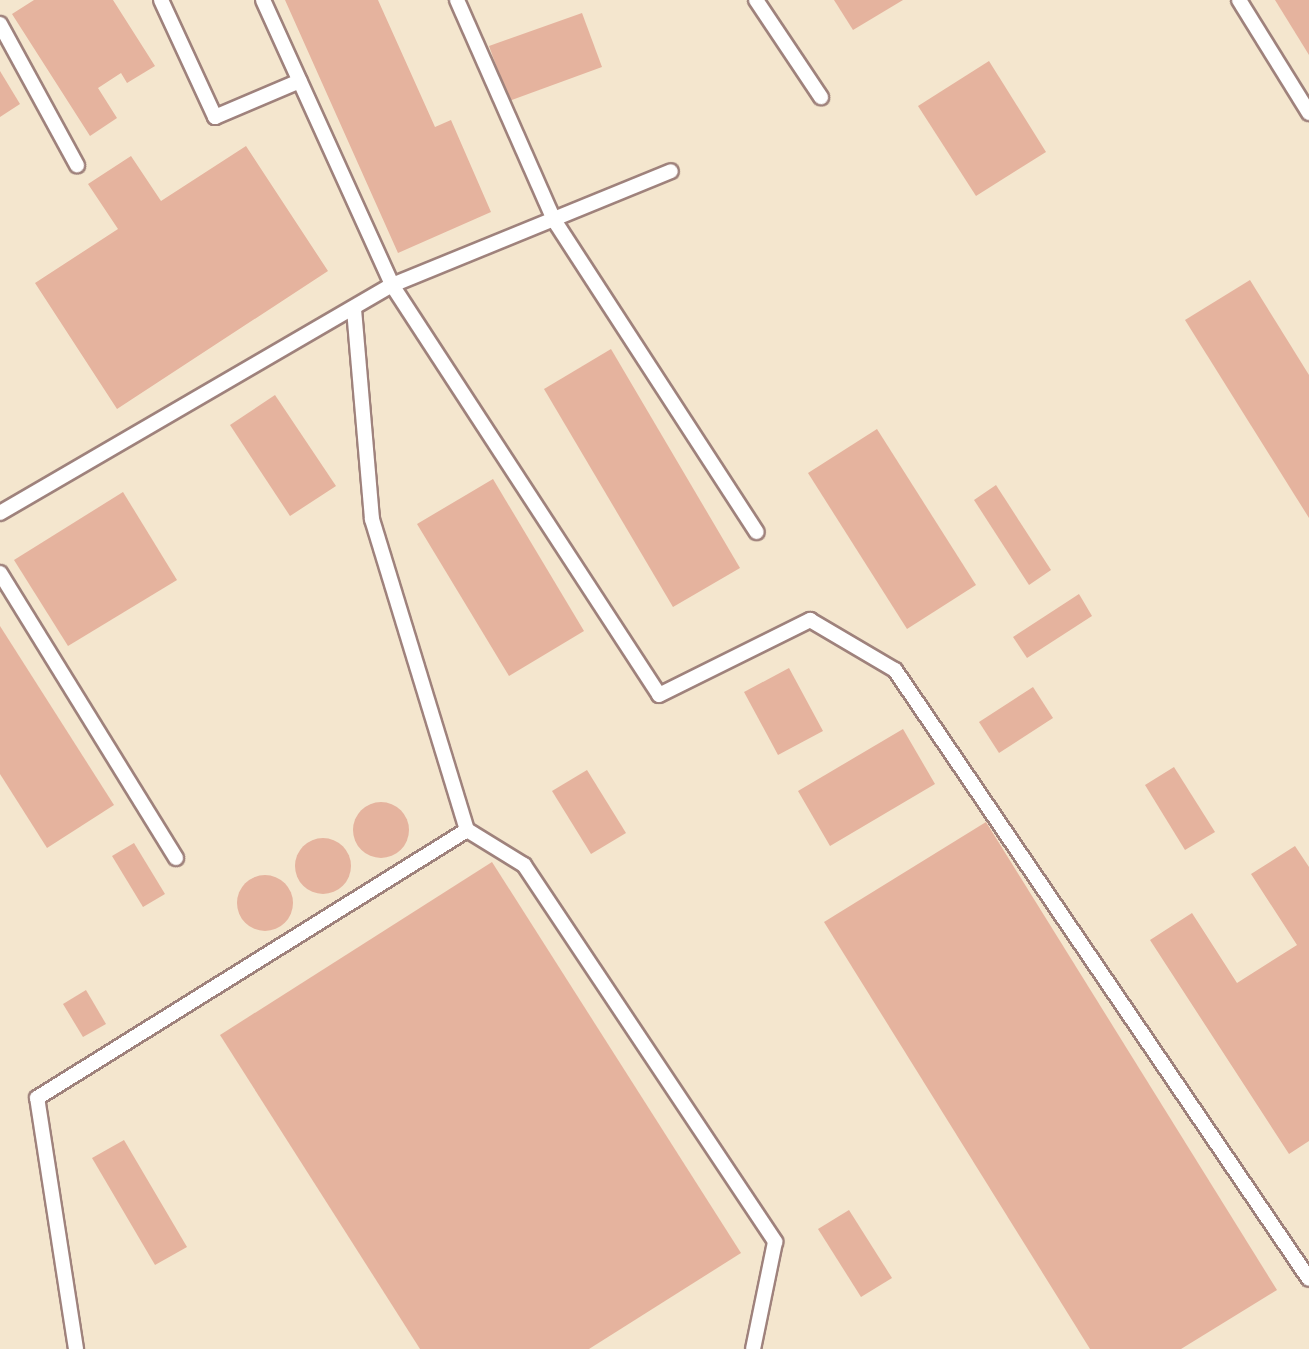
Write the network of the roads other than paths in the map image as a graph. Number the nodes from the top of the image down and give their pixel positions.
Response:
1 (161, 0) edge
2 (263, 0) edge
3 (457, 0) edge
4 (756, 0) edge
5 (1239, 0) edge
6 (0, 24) edge
7 (300, 81) junction
8 (821, 97) dead end
9 (1309, 113) edge
10 (77, 165) dead end
11 (671, 171) dead end
12 (554, 220) junction
13 (392, 285) junction
14 (355, 308) junction
15 (0, 513) edge
16 (757, 532) dead end
17 (0, 573) edge
18 (467, 830) junction
19 (176, 858) dead end
20 (1309, 1279) edge
21 (76, 1349) edge
22 (753, 1349) edge

1 - 7 lane
2 - 7 lane
3 - 12 lane
4 - 8 lane
5 - 9 lane
6 - 10 lane
7 - 13 lane
11 - 12 lane
12 - 13 lane
12 - 16 lane
13 - 14 lane
13 - 20 lane
14 - 15 lane
14 - 18 lane
17 - 19 lane
18 - 21 lane
18 - 22 lane

